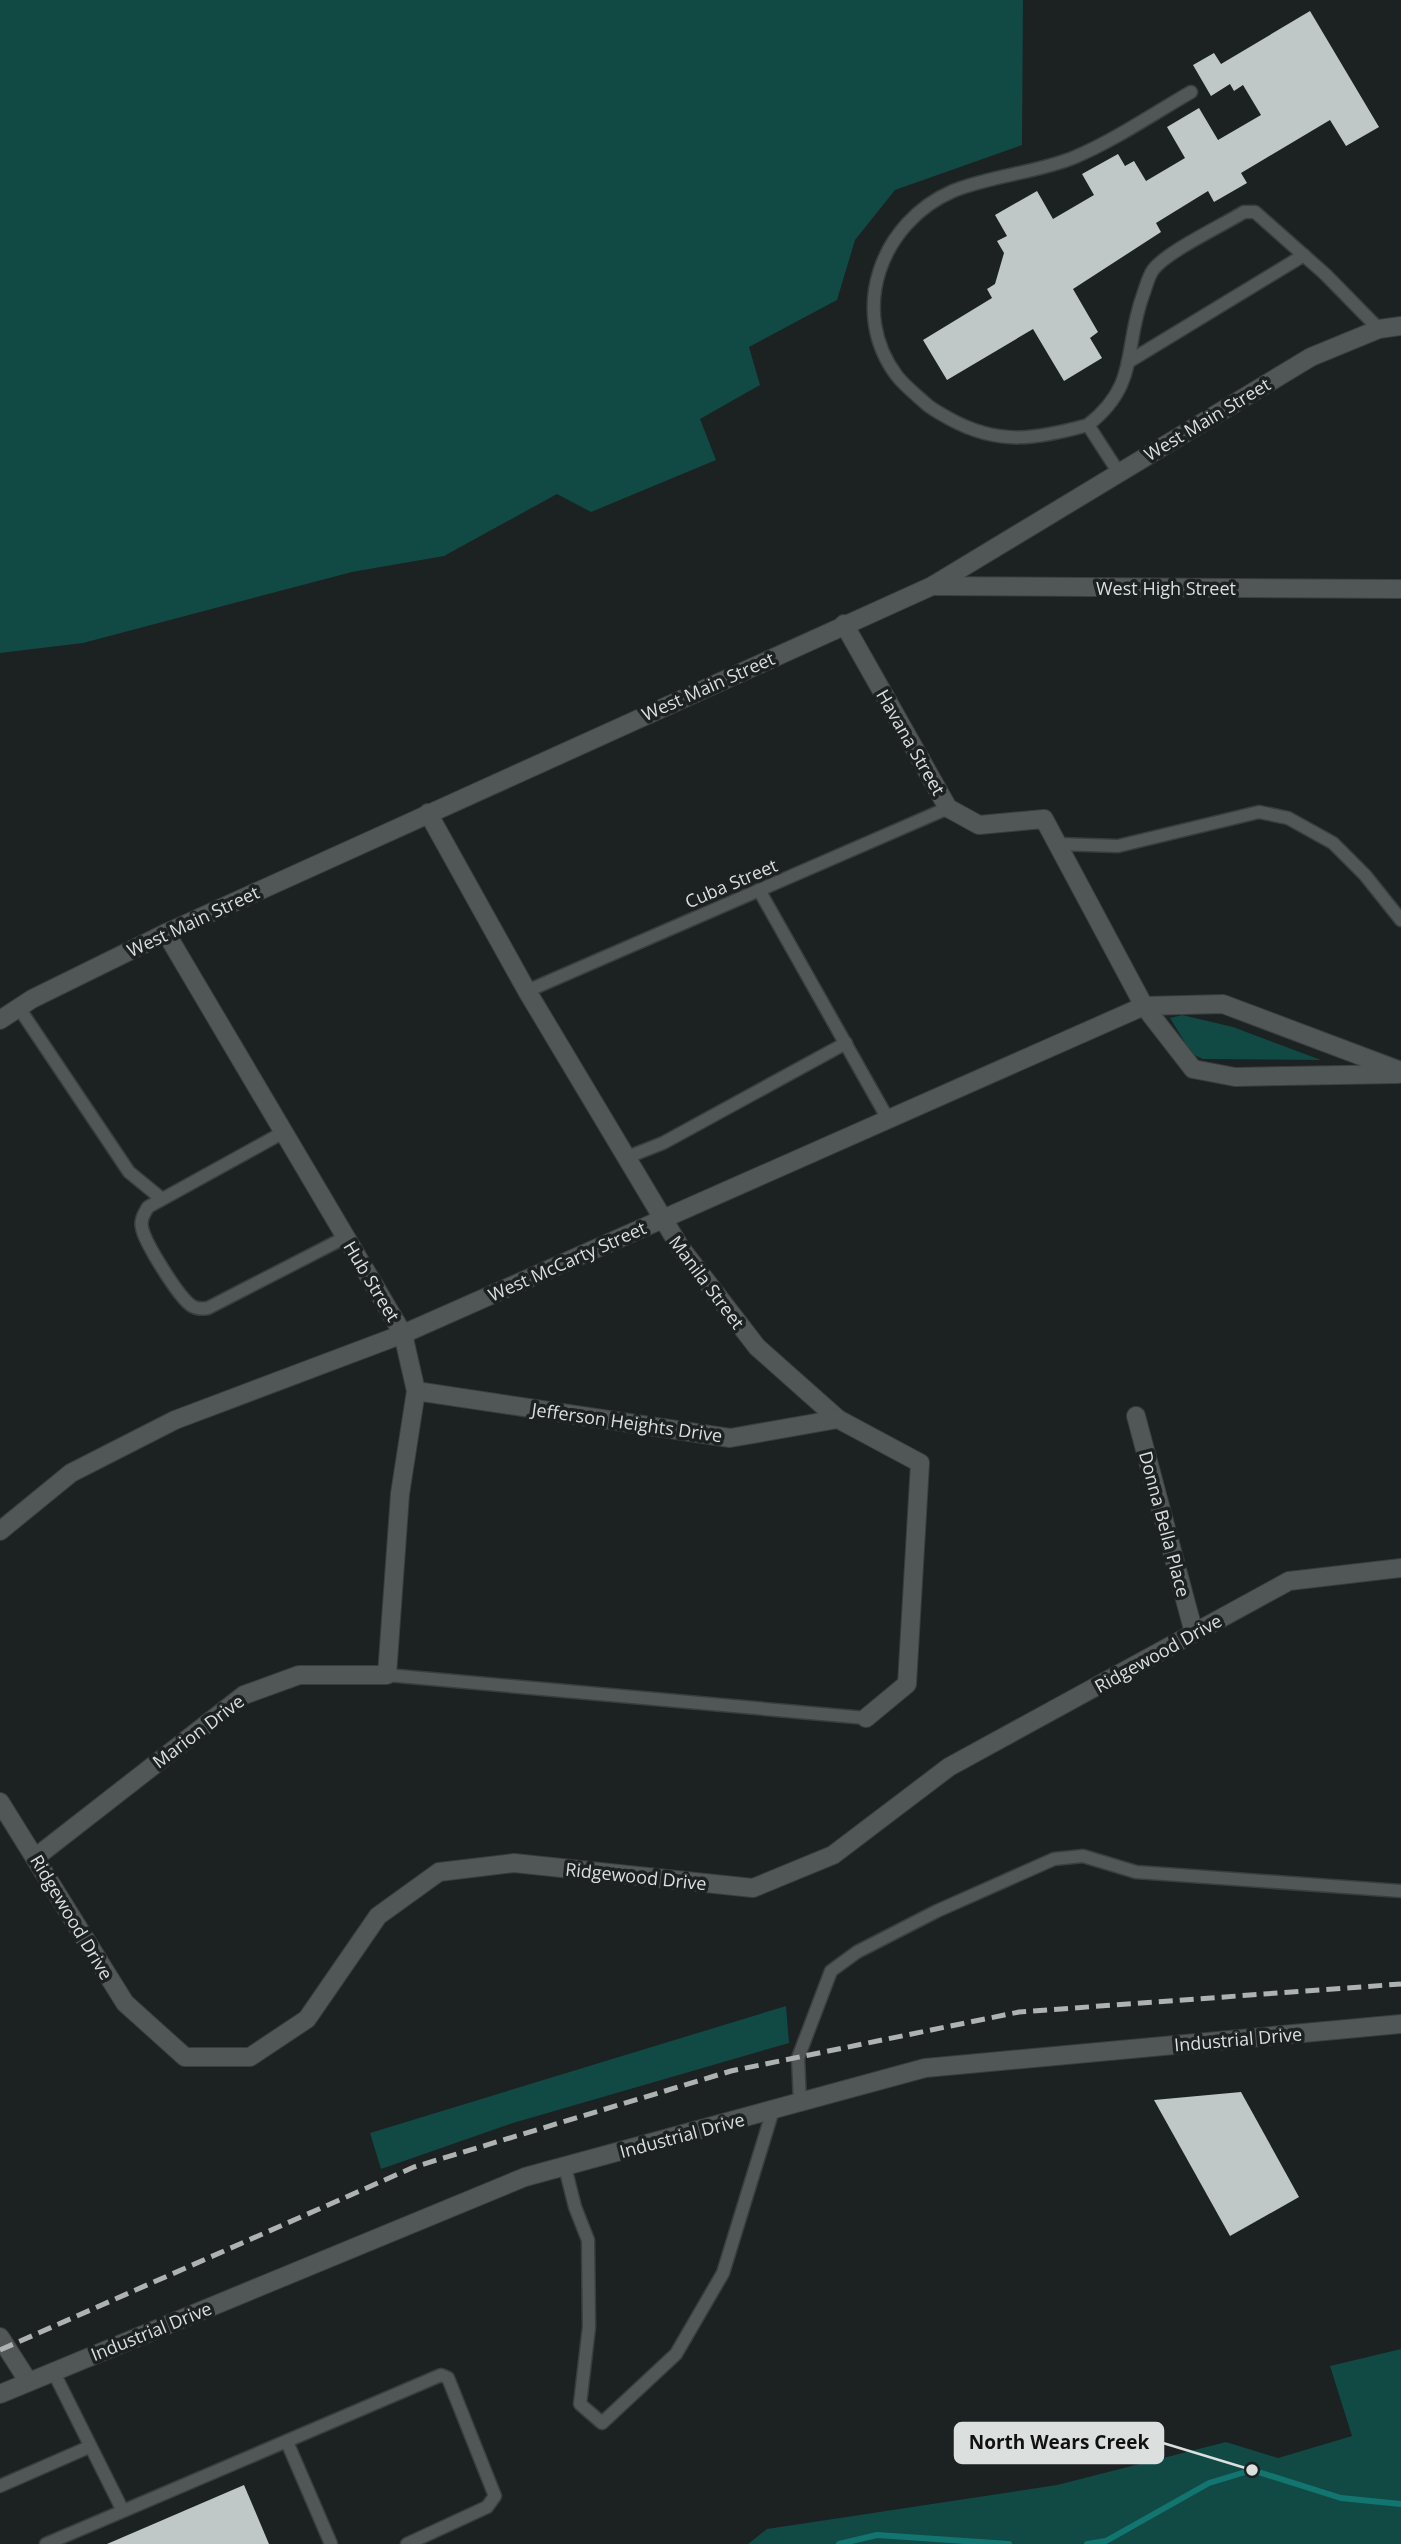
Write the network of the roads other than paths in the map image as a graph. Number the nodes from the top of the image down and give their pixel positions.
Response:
1 (1191, 92) dead end
2 (1304, 255) junction
3 (1401, 326) edge
4 (1379, 329) junction
5 (1128, 362) junction
6 (1088, 425) junction
7 (1119, 473) junction
8 (932, 586) junction
9 (1401, 589) edge
10 (844, 624) junction
11 (948, 808) junction
12 (428, 813) junction
13 (1057, 844) junction
14 (759, 890) junction
15 (1401, 920) edge
16 (166, 933) junction
17 (527, 991) junction
18 (1144, 1006) junction
19 (19, 1008) junction
20 (0, 1020) edge
21 (846, 1043) junction
22 (1401, 1073) edge
23 (888, 1119) junction
24 (284, 1132) junction
25 (625, 1158) junction
26 (162, 1199) junction
27 (661, 1220) junction
28 (346, 1237) junction
29 (403, 1334) junction
30 (416, 1391) junction
31 (1136, 1416) dead end
32 (838, 1419) junction
33 (0, 1531) edge
34 (1401, 1568) edge
35 (1194, 1633) junction
36 (387, 1675) junction
37 (866, 1718) joint
38 (0, 1802) edge
39 (36, 1857) junction
40 (1401, 1891) edge
41 (1401, 2024) edge
42 (800, 2102) junction
43 (773, 2110) junction
44 (565, 2167) junction
45 (0, 2337) edge
46 (53, 2371) junction
47 (29, 2381) junction
48 (0, 2393) edge
49 (287, 2442) junction
50 (89, 2447) junction
51 (0, 2486) edge
52 (121, 2510) junction
53 (46, 2544) edge
54 (331, 2544) edge
55 (407, 2544) edge

1 - 6 lane
2 - 4 lane
2 - 5 lane
2 - 5 lane
3 - 4 street, West Main Street
4 - 7 street, West Main Street
5 - 6 lane
6 - 7 lane
7 - 8 street, West Main Street
8 - 9 street, West High Street
8 - 10 street, West Main Street
10 - 11 street, Havana Street
10 - 12 street, West Main Street
11 - 13 street, Havana Street
11 - 14 lane, Cuba Street
12 - 16 street, West Main Street
12 - 17 street, Manila Street
13 - 15 lane
13 - 18 street, Havana Street
14 - 17 lane, Cuba Street
14 - 21 lane
16 - 19 street, West Main Street
16 - 24 street, Hub Street
17 - 25 street, Manila Street
18 - 22 street, West McCarty Street
18 - 22 street, West McCarty Street
18 - 23 street, West McCarty Street
19 - 20 street, West Main Street
19 - 26 lane
21 - 23 lane
21 - 25 lane
23 - 27 street, West McCarty Street
24 - 26 lane
24 - 28 street, Hub Street
25 - 27 street, Manila Street
26 - 28 lane
27 - 29 street, West McCarty Street
27 - 32 street, Manila Street
28 - 29 street, Hub Street
29 - 30 street, Hub Street
29 - 33 street, West McCarty Street
30 - 32 street, Jefferson Heights Drive
30 - 36 street, Hub Street
31 - 35 street, Donna Bella Place
32 - 37 street, Manila Street
34 - 35 street, Ridgewood Drive
35 - 39 street, Ridgewood Drive
36 - 37 lane
36 - 39 street, Marion Drive
38 - 39 street, Ridgewood Drive
40 - 42 lane
41 - 42 street, Industrial Drive
42 - 43 street, Industrial Drive
43 - 44 street, Industrial Drive
43 - 44 lane
44 - 46 street, Industrial Drive
45 - 47 street
46 - 47 street, Industrial Drive
46 - 50 lane
47 - 48 street, Industrial Drive
49 - 52 lane
49 - 54 lane
49 - 55 lane
50 - 51 lane
50 - 52 lane
52 - 53 lane

